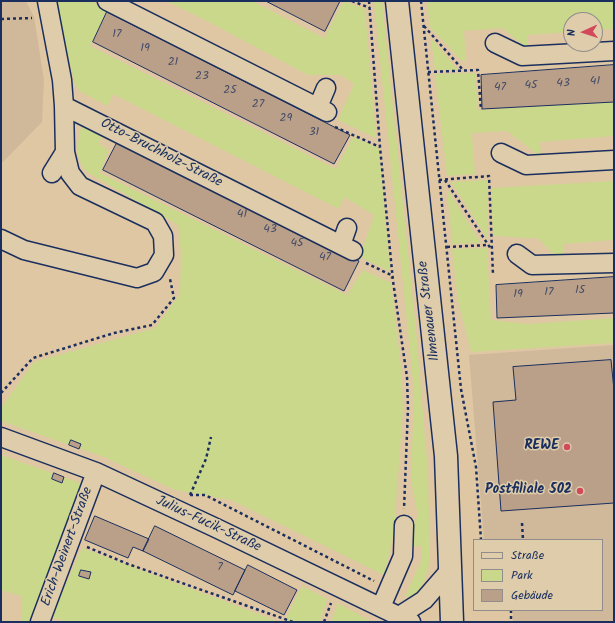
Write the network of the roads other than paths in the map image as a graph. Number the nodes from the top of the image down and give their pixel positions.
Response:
1 (107, 1) edge
2 (397, 1) edge
3 (48, 9) edge
4 (495, 43) dead end
5 (614, 51) edge
6 (326, 88) dead end
7 (64, 106) junction
8 (65, 152) junction
9 (501, 153) dead end
10 (614, 160) edge
11 (52, 173) dead end
12 (347, 228) dead end
13 (1, 239) edge
14 (517, 254) dead end
15 (614, 263) edge
16 (1, 437) edge
17 (96, 472) junction
18 (404, 525) road end
19 (451, 569) junction
20 (381, 607) junction
21 (405, 619) edge
22 (40, 622) edge
23 (452, 622) edge

1 - 6 street
2 - 19 main road, Ilmenauer Straße
3 - 7 street
4 - 5 street
7 - 8 street
7 - 12 street, Otto-Bruchholz-Straße
8 - 11 street
8 - 13 street
9 - 10 street
14 - 15 street
16 - 17 street, Julius-Fucik-Straße
17 - 20 street, Julius-Fucik-Straße
17 - 22 street, Erich-Weinert-Straße
18 - 20 street
19 - 21 street
19 - 23 main road, Ilmenauer Straße
20 - 21 street, Julius-Fucik-Straße

